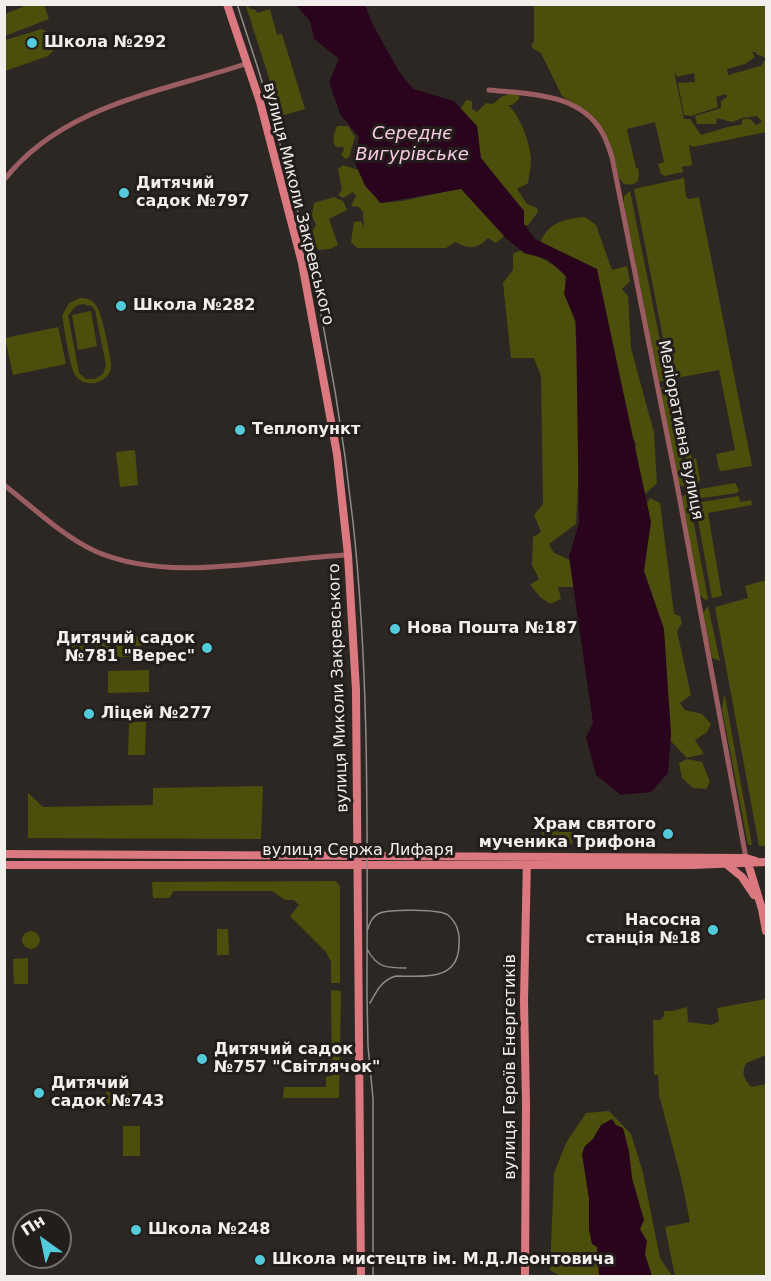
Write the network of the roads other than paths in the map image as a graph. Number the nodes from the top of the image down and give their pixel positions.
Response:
1 (227, 4) edge
2 (248, 63) junction
3 (489, 90) dead end
4 (4, 180) edge
5 (4, 485) edge
6 (348, 555) junction
7 (4, 854) edge
8 (358, 855) junction
9 (526, 861) junction
10 (747, 861) junction
11 (764, 862) edge
12 (726, 864) junction
13 (4, 865) edge
14 (358, 865) junction
15 (762, 909) junction
16 (766, 931) edge
17 (361, 1276) edge
18 (525, 1276) edge

1 - 2 street, вулиця Миколи Закревського
2 - 4 street
2 - 6 street, вулиця Миколи Закревського
3 - 10 street, Меліоративна вулиця
5 - 6 street
6 - 8 street, вулиця Миколи Закревського
7 - 8 street, вулиця Сержа Лифаря
8 - 9 street, вулиця Сержа Лифаря
8 - 14 street, вулиця Миколи Закревського
9 - 10 street, вулиця Сержа Лифаря
9 - 12 street, вулиця Сержа Лифаря
9 - 14 street, вулиця Сержа Лифаря
9 - 18 street, вулиця Героїв Енергетиків
10 - 11 street
10 - 12 street, вулиця Сержа Лифаря
10 - 15 street
12 - 15 street
13 - 14 street, вулиця Сержа Лифаря
14 - 17 street, вулиця Миколи Закревського
15 - 16 street

